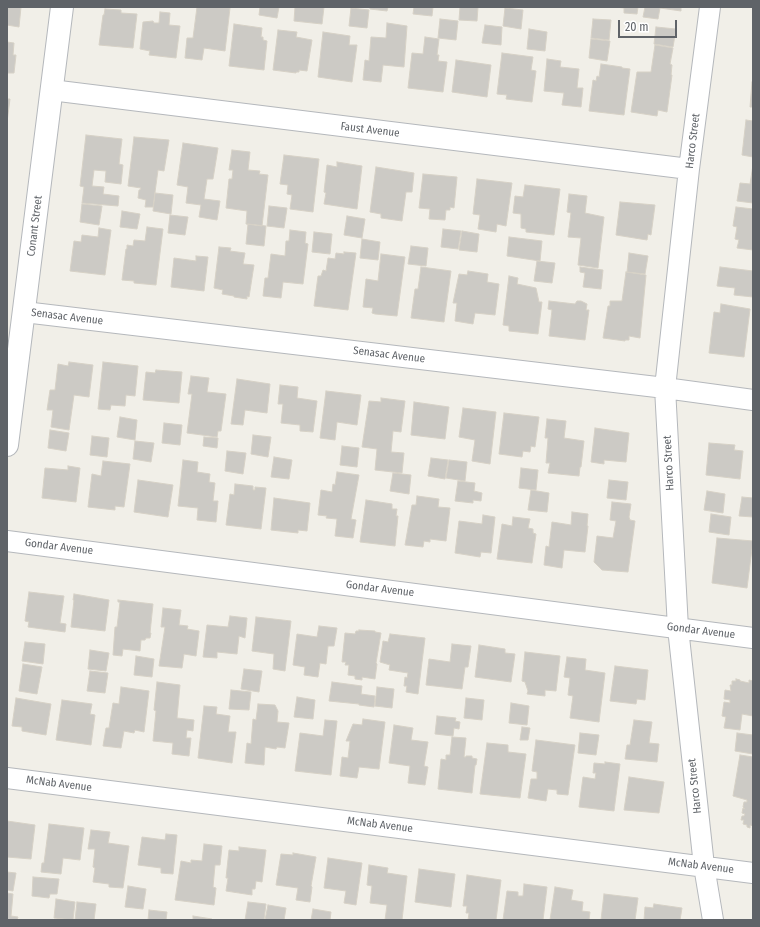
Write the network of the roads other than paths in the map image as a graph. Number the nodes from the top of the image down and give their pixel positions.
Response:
1 (62, 7) edge
2 (710, 7) edge
3 (51, 90) junction
4 (689, 169) junction
5 (24, 312) junction
6 (665, 388) junction
7 (753, 400) edge
8 (7, 445) edge
9 (7, 541) edge
10 (678, 628) junction
11 (753, 638) edge
12 (7, 778) edge
13 (704, 866) junction
14 (753, 873) edge
15 (713, 920) edge

1 - 3 street, Conant Street
2 - 4 street, Harco Street
3 - 4 street, Faust Avenue
3 - 5 street, Conant Street
4 - 6 street, Harco Street
5 - 6 street, Senasac Avenue
5 - 8 street, Conant Street
6 - 7 street, Senasac Avenue
6 - 10 street, Harco Street
9 - 10 street, Gondar Avenue
10 - 11 street, Gondar Avenue
10 - 13 street, Harco Street
12 - 13 street, McNab Avenue
13 - 14 street, McNab Avenue
13 - 15 street, Harco Street

